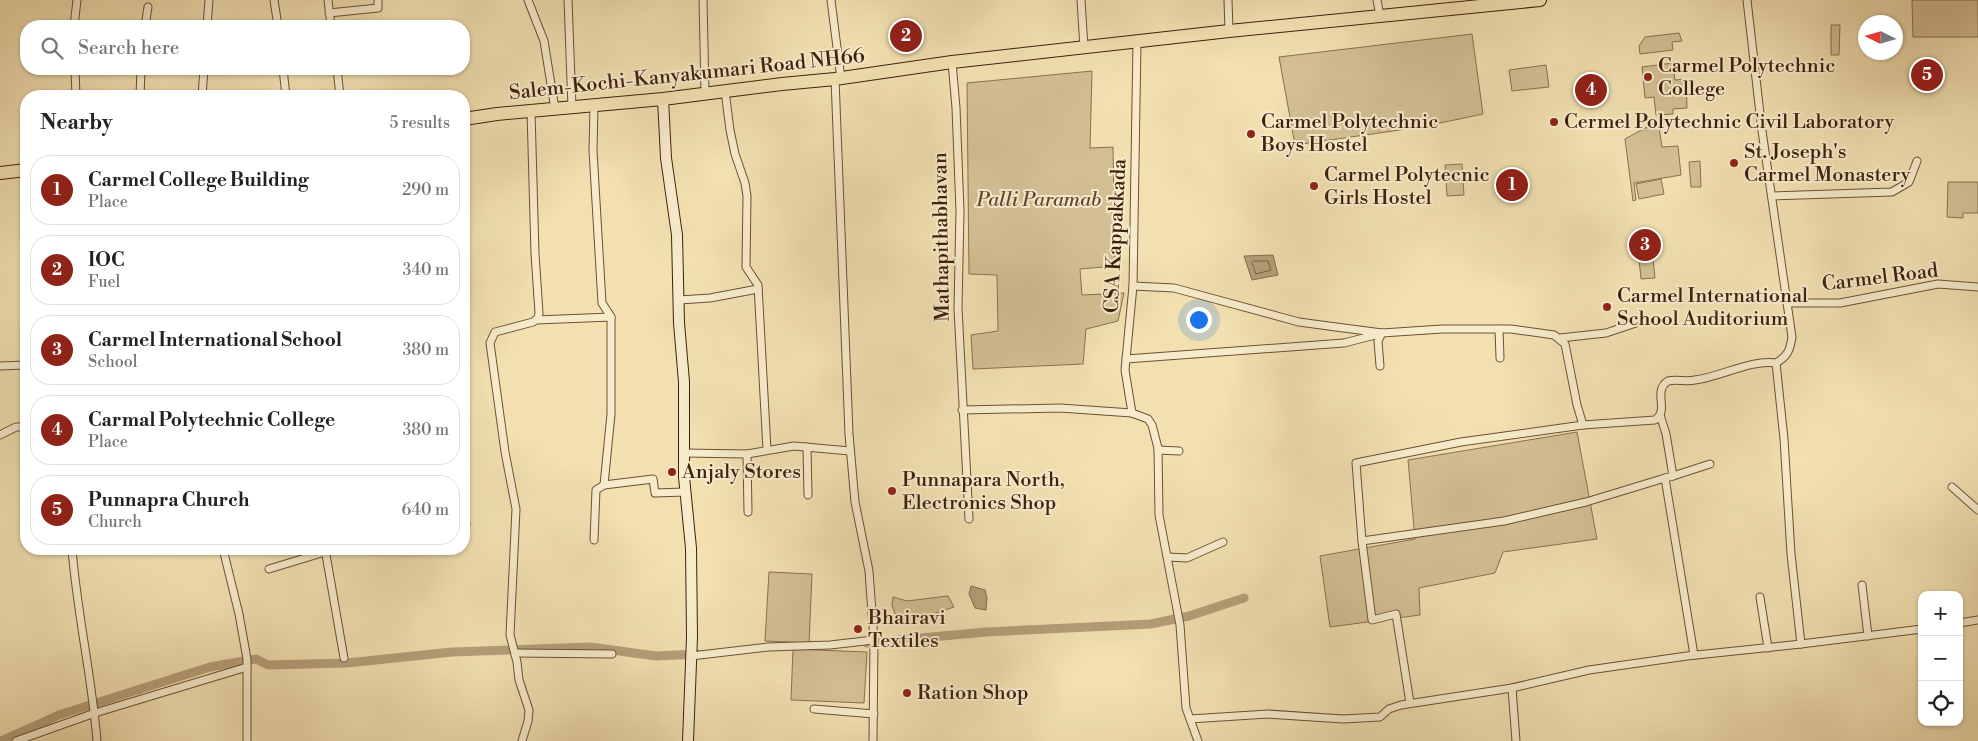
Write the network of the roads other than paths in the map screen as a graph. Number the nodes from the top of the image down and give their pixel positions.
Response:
1 (77, 0) edge
2 (208, 0) edge
3 (274, 0) edge
4 (328, 0) edge
5 (378, 0) edge
6 (528, 0) edge
7 (568, 0) edge
8 (703, 0) edge
9 (831, 0) edge
10 (1081, 0) edge
11 (1228, 0) edge
12 (1376, 0) edge
13 (1540, 0) edge
14 (1747, 0) edge
15 (1454, 4) edge
16 (148, 7) dead end
17 (329, 13) junction
18 (1380, 16) junction
19 (75, 20) edge
20 (146, 20) edge
21 (207, 20) edge
22 (277, 20) edge
23 (330, 20) edge
24 (1229, 31) junction
25 (1137, 42) junction
26 (1084, 48) junction
27 (952, 62) junction
28 (75, 75) edge
29 (141, 75) edge
30 (204, 75) edge
31 (284, 75) edge
32 (338, 75) edge
33 (838, 79) junction
34 (76, 90) edge
35 (140, 90) edge
36 (202, 90) edge
37 (285, 90) edge
38 (339, 90) edge
39 (725, 92) junction
40 (705, 93) junction
41 (663, 99) junction
42 (594, 105) junction
43 (572, 107) junction
44 (555, 109) junction
45 (531, 111) junction
46 (470, 118) edge
47 (1917, 161) dead end
48 (20, 171) edge
49 (0, 173) edge
50 (1772, 196) junction
51 (1134, 286) junction
52 (1978, 287) edge
53 (758, 289) junction
54 (679, 300) junction
55 (1787, 303) junction
56 (611, 317) junction
57 (536, 320) junction
58 (1645, 320) dead end
59 (1498, 329) junction
60 (1382, 333) junction
61 (1560, 338) junction
62 (1500, 358) dead end
63 (1126, 359) junction
64 (1776, 363) junction
65 (20, 365) edge
66 (0, 366) edge
67 (1380, 366) dead end
68 (962, 410) junction
69 (1132, 413) junction
70 (1660, 415) junction
71 (1583, 425) junction
72 (20, 427) edge
73 (0, 435) edge
74 (807, 447) junction
75 (767, 450) junction
76 (1158, 450) junction
77 (850, 451) junction
78 (1179, 451) dead end
79 (684, 453) junction
80 (747, 454) junction
81 (1710, 464) dead end
82 (1669, 477) junction
83 (604, 485) junction
84 (1952, 487) dead end
85 (685, 492) junction
86 (808, 495) dead end
87 (1978, 510) edge
88 (748, 512) dead end
89 (969, 519) dead end
90 (594, 540) dead end
91 (1362, 541) junction
92 (1224, 542) dead end
93 (72, 555) edge
94 (224, 555) edge
95 (313, 555) edge
96 (326, 555) edge
97 (1168, 557) junction
98 (269, 569) dead end
99 (1862, 585) dead end
100 (1760, 597) dead end
101 (1978, 620) edge
102 (1963, 622) edge
103 (1918, 630) edge
104 (1868, 636) junction
105 (874, 643) junction
106 (1801, 644) junction
107 (1768, 648) junction
108 (514, 649) junction
109 (612, 654) dead end
110 (691, 654) junction
111 (1694, 655) junction
112 (343, 656) dead end
113 (244, 670) junction
114 (1512, 688) junction
115 (1410, 703) junction
116 (814, 709) dead end
117 (95, 711) junction
118 (874, 714) junction
119 (1190, 719) junction
120 (16, 741) edge
121 (97, 741) edge
122 (248, 741) edge
123 (522, 741) edge
124 (688, 741) edge
125 (873, 741) edge
126 (1198, 741) edge
127 (1516, 741) edge

1 - 19 street
2 - 21 street
3 - 22 street
4 - 17 street
5 - 17 street
6 - 44 street
7 - 43 street
8 - 40 street
9 - 33 street
10 - 26 street
11 - 24 street
12 - 18 street
13 - 15 highway, Salem-Kochi-Kanyakumari Road NH66
14 - 50 street
15 - 18 highway, Salem-Kochi-Kanyakumari Road NH66
16 - 20 street
17 - 23 street
18 - 24 highway, Salem-Kochi-Kanyakumari Road NH66
24 - 25 highway, Salem-Kochi-Kanyakumari Road NH66
25 - 26 highway, Salem-Kochi-Kanyakumari Road NH66
25 - 51 street, CSA Kappakkada
26 - 27 highway, Salem-Kochi-Kanyakumari Road NH66
27 - 33 highway, Salem-Kochi-Kanyakumari Road NH66
27 - 68 street, Mathapithabhavan
28 - 34 street
29 - 35 street
30 - 36 street
31 - 37 street
32 - 38 street
33 - 39 highway, Salem-Kochi-Kanyakumari Road NH66
33 - 77 street
39 - 40 highway, Salem-Kochi-Kanyakumari Road NH66
39 - 53 street
40 - 41 highway, Salem-Kochi-Kanyakumari Road NH66
41 - 42 highway, Salem-Kochi-Kanyakumari Road NH66
41 - 54 street
42 - 43 highway, Salem-Kochi-Kanyakumari Road NH66
42 - 56 street
43 - 44 highway, Salem-Kochi-Kanyakumari Road NH66
44 - 45 highway, Salem-Kochi-Kanyakumari Road NH66
45 - 46 highway, Salem-Kochi-Kanyakumari Road NH66
45 - 57 street
47 - 50 street
48 - 49 highway
50 - 55 street
51 - 60 street
51 - 63 street, CSA Kappakkada
52 - 55 street, Carmel Road
53 - 54 street
53 - 75 street
54 - 79 street
55 - 64 street
56 - 57 street
56 - 83 street
57 - 108 street
58 - 61 street
59 - 60 street
59 - 61 street
59 - 62 street
60 - 63 street
60 - 67 street
61 - 71 street
63 - 69 street, CSA Kappakkada
64 - 70 street
64 - 106 street
65 - 66 street
68 - 69 street
68 - 89 street, Mathapithabhavan
69 - 76 street
70 - 71 street
70 - 82 street
71 - 91 street
72 - 73 street
74 - 75 street
74 - 77 street
74 - 86 street
75 - 80 street
76 - 78 street
76 - 97 street
77 - 105 street
79 - 80 street
79 - 85 street
80 - 88 street
81 - 82 street
82 - 91 street
82 - 111 street
83 - 85 street
83 - 90 street
84 - 87 street
85 - 110 street
91 - 115 street
92 - 97 street
93 - 117 street
94 - 113 street
95 - 98 street
96 - 112 street
97 - 119 street
99 - 104 street
100 - 107 street
101 - 102 street
103 - 104 street
104 - 106 street
105 - 110 street
105 - 118 street
106 - 107 street
107 - 111 street
108 - 109 street
108 - 123 street
110 - 124 street
111 - 114 street
113 - 117 street
113 - 122 street
114 - 115 street
114 - 127 street
115 - 119 street
116 - 118 street
117 - 120 street
117 - 121 street
118 - 125 street
119 - 126 street

